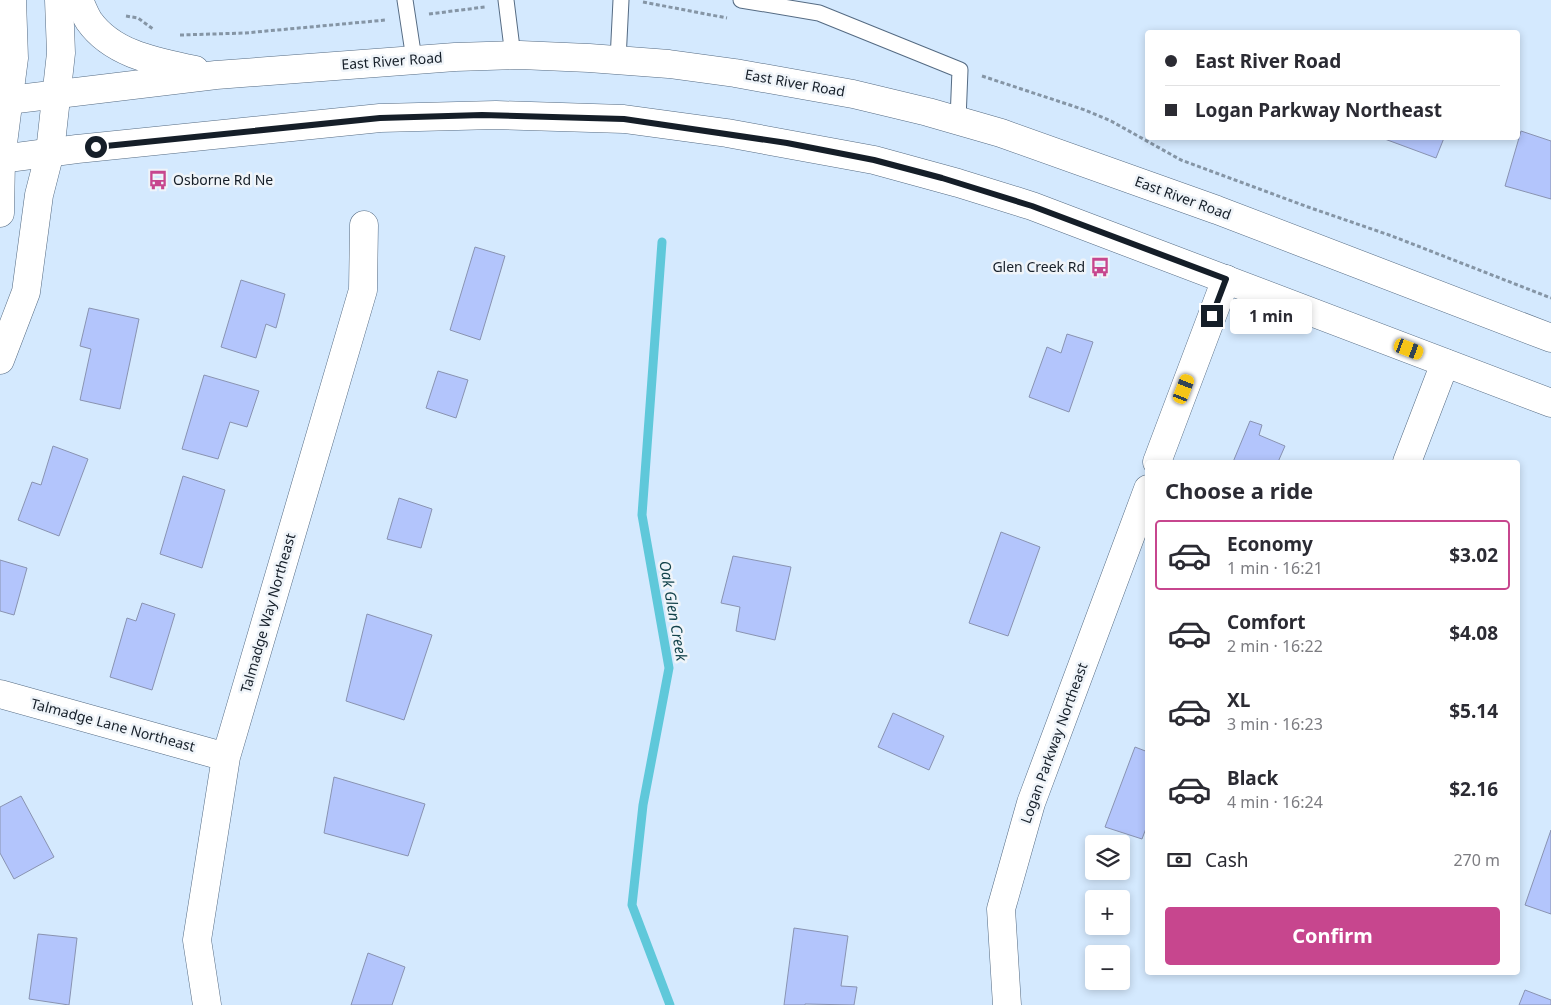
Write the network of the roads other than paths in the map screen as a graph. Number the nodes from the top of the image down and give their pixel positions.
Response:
1 (12, 0) edge
2 (59, 0) edge
3 (79, 0) edge
4 (405, 0) edge
5 (621, 0) edge
6 (741, 0) edge
7 (506, 1) edge
8 (513, 56) junction
9 (414, 59) junction
10 (618, 60) junction
11 (216, 74) junction
12 (58, 95) junction
13 (4, 100) edge
14 (958, 120) junction
15 (50, 152) junction
16 (1, 159) edge
17 (0, 213) edge
18 (364, 226) dead end
19 (1222, 288) junction
20 (1551, 338) edge
21 (0, 360) edge
22 (1445, 362) junction
23 (1551, 403) edge
24 (1158, 460) edge
25 (1408, 460) edge
26 (1145, 496) edge
27 (1145, 496) edge
28 (0, 694) edge
29 (226, 756) junction
30 (1034, 789) dead end
31 (207, 1005) edge
32 (1007, 1005) edge

1 - 13 main road
2 - 12 main road
3 - 11 main road
4 - 9 lane
5 - 10 lane
6 - 14 lane
7 - 8 lane
8 - 9 main road, East River Road
8 - 10 main road, East River Road
9 - 11 main road, East River Road
10 - 14 main road, East River Road
11 - 12 main road, East River Road
12 - 13 main road, East River Road
12 - 15 main road
13 - 16 main road
14 - 20 main road, East River Road
15 - 16 main road
15 - 19 main road
15 - 21 main road
16 - 17 main road
18 - 29 main road, Talmadge Way Northeast
19 - 22 main road
19 - 24 main road
22 - 23 main road
22 - 25 main road
26 - 30 main road
27 - 32 main road, Logan Parkway Northeast
28 - 29 main road, Talmadge Lane Northeast
29 - 31 main road, Talmadge Way Northeast

